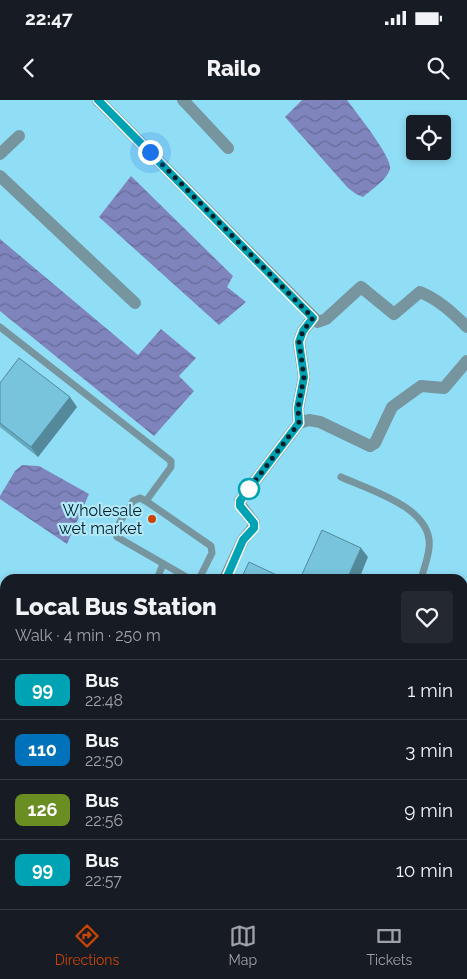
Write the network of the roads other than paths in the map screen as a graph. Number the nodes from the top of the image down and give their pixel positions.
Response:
1 (98, 100) edge
2 (183, 100) edge
3 (19, 136) dead end
4 (228, 148) dead end
5 (0, 154) edge
6 (0, 176) edge
7 (135, 303) dead end
8 (313, 318) junction
9 (0, 327) edge
10 (467, 327) edge
11 (467, 361) edge
12 (299, 423) junction
13 (341, 477) dead end
14 (146, 501) junction
15 (164, 564) junction
16 (159, 574) edge
17 (181, 574) edge
18 (202, 574) edge
19 (228, 574) edge
20 (422, 574) edge

1 - 8 street
2 - 4 street
3 - 5 street
6 - 7 street
8 - 10 street
8 - 12 street
9 - 14 lane
11 - 12 street
12 - 19 street
13 - 20 lane
14 - 15 lane
14 - 18 lane
15 - 16 lane
15 - 17 lane

